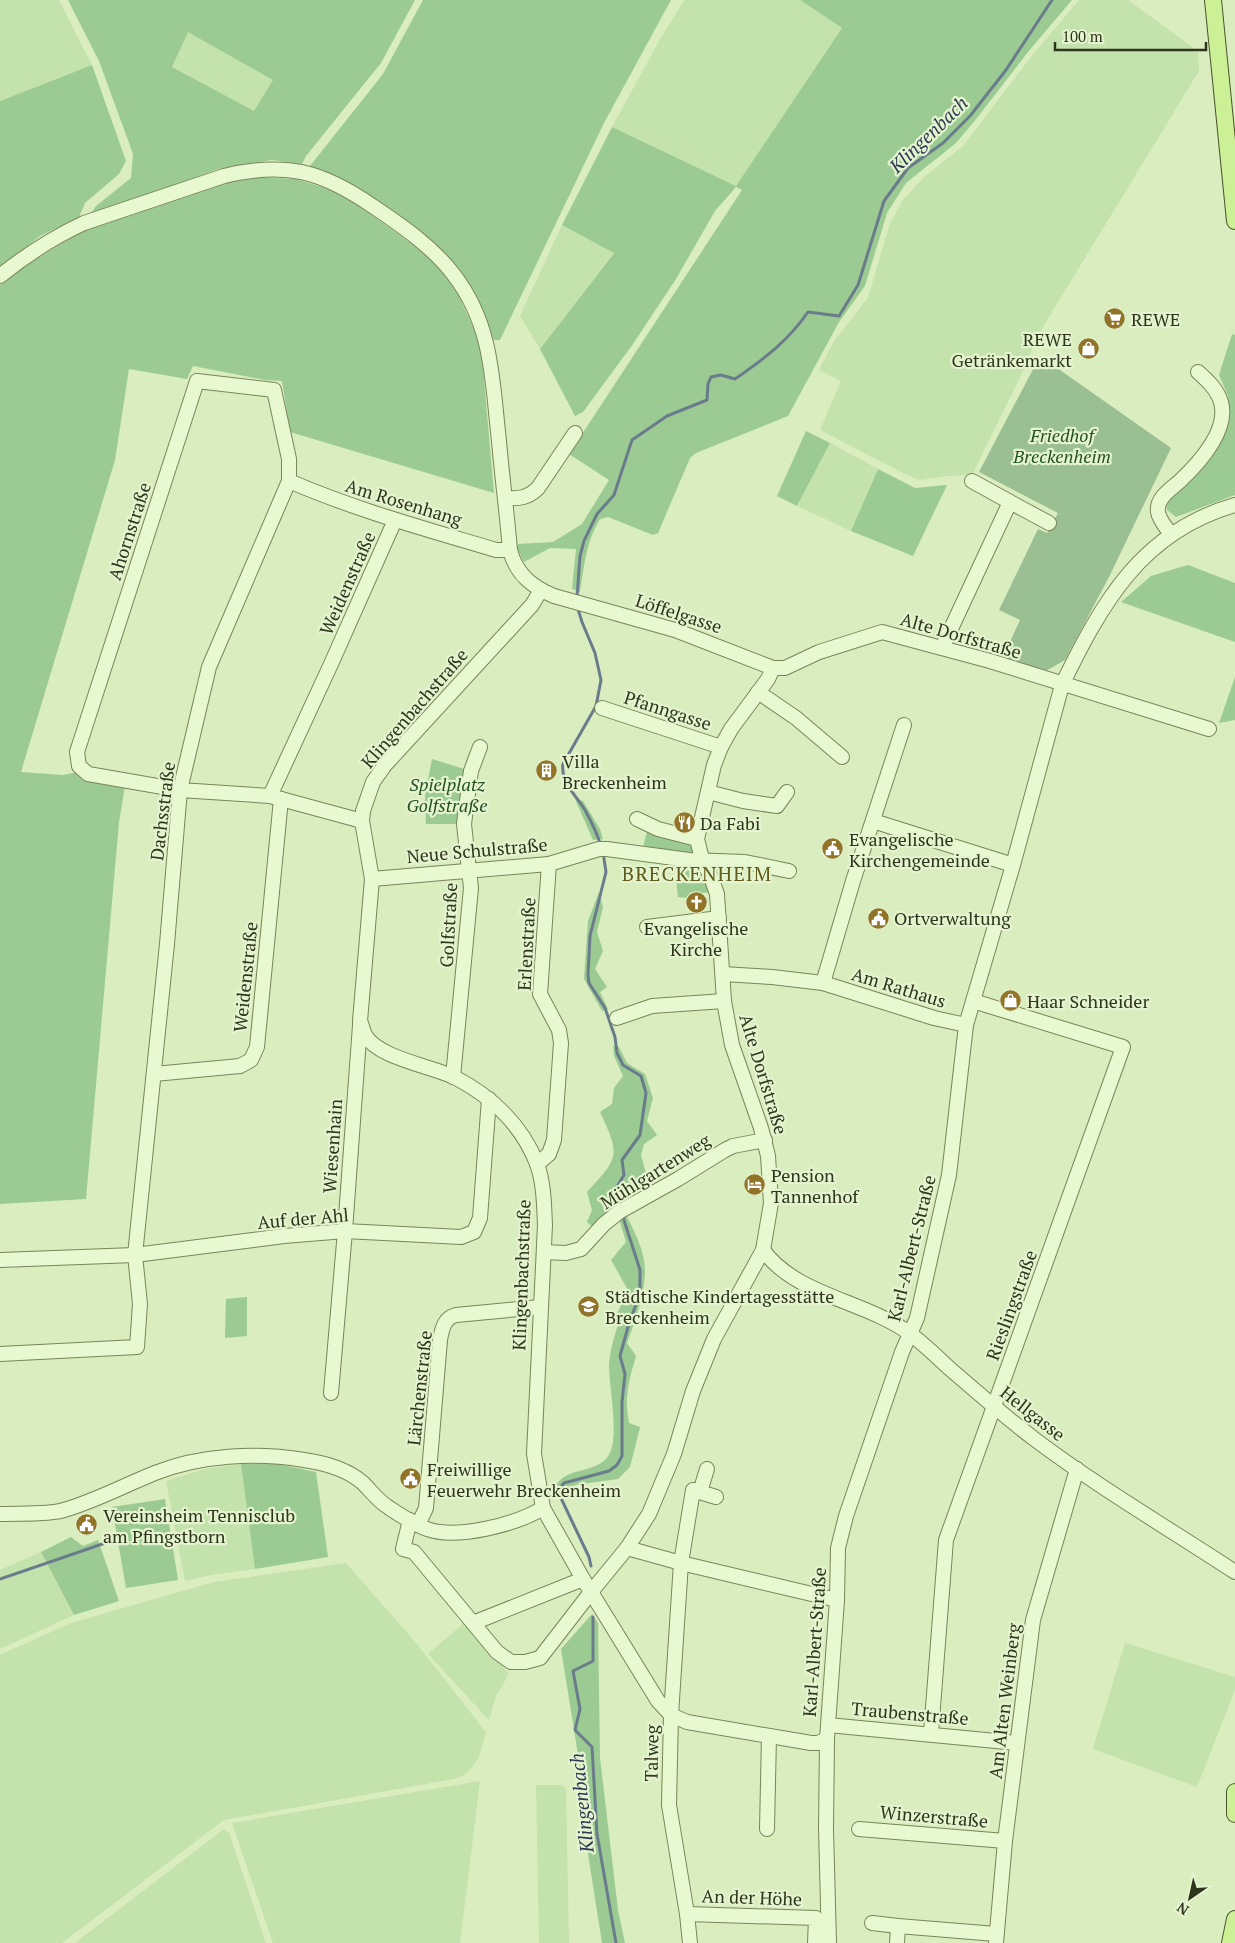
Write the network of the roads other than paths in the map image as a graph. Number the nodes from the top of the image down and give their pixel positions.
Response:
1 (1213, 0) edge
2 (1235, 221) edge
3 (0, 276) edge
4 (1198, 372) dead end
5 (274, 390) joint
6 (575, 433) dead end
7 (288, 481) junction
8 (972, 481) dead end
9 (505, 498) junction
10 (1010, 502) junction
11 (1235, 505) edge
12 (395, 520) junction
13 (1049, 523) dead end
14 (1171, 535) junction
15 (510, 550) junction
16 (541, 590) junction
17 (942, 648) junction
18 (774, 668) junction
19 (1062, 685) junction
20 (758, 692) junction
21 (602, 708) dead end
22 (904, 725) dead end
23 (1209, 729) dead end
24 (480, 747) dead end
25 (721, 747) junction
26 (842, 757) dead end
27 (180, 790) junction
28 (708, 792) junction
29 (787, 792) dead end
30 (275, 797) junction
31 (637, 819) dead end
32 (362, 821) junction
33 (873, 821) junction
34 (697, 839) junction
35 (702, 859) junction
36 (549, 864) junction
37 (1013, 865) junction
38 (468, 871) junction
39 (789, 872) dead end
40 (372, 879) junction
41 (719, 918) junction
42 (647, 927) dead end
43 (722, 974) junction
44 (823, 983) junction
45 (724, 1001) junction
46 (973, 1001) junction
47 (618, 1018) dead end
48 (360, 1020) junction
49 (966, 1025) junction
50 (154, 1074) junction
51 (453, 1077) junction
52 (489, 1099) junction
53 (765, 1140) junction
54 (537, 1164) junction
55 (345, 1231) junction
56 (763, 1250) junction
57 (544, 1252) junction
58 (135, 1254) junction
59 (0, 1260) edge
60 (540, 1307) junction
61 (910, 1334) junction
62 (0, 1354) edge
63 (331, 1393) dead end
64 (994, 1407) junction
65 (707, 1469) dead end
66 (1077, 1469) junction
67 (700, 1492) junction
68 (716, 1497) dead end
69 (543, 1508) junction
70 (0, 1514) edge
71 (414, 1522) junction
72 (627, 1548) junction
73 (681, 1562) junction
74 (1235, 1572) edge
75 (583, 1579) junction
76 (591, 1592) junction
77 (837, 1600) junction
78 (473, 1622) junction
79 (671, 1715) junction
80 (828, 1725) junction
81 (931, 1734) junction
82 (769, 1736) junction
83 (827, 1739) junction
84 (1018, 1743) junction
85 (1235, 1792) edge
86 (1235, 1814) edge
87 (767, 1829) dead end
88 (859, 1829) dead end
89 (1005, 1841) junction
90 (687, 1914) junction
91 (1235, 1918) edge
92 (872, 1924) dead end
93 (898, 1926) junction
94 (996, 1939) edge
95 (690, 1943) edge
96 (815, 1943) edge
97 (829, 1943) edge
98 (897, 1943) edge
99 (1230, 1943) edge

1 - 2 main road
3 - 9 street
4 - 14 street
5 - 7 street, Dachsstraße
5 - 27 street, Ahornstraße
6 - 9 street
7 - 12 street, Am Rosenhang
7 - 27 street, Dachsstraße
8 - 10 street
9 - 15 street
10 - 13 street
10 - 17 street
11 - 14 street
12 - 15 street, Am Rosenhang
12 - 30 street, Weidenstraße
14 - 19 street, Karl-Albert-Straße
15 - 16 street
16 - 18 street, Löffelgasse
16 - 32 street, Klingenbachstraße
17 - 18 street, Alte Dorfstraße
17 - 19 street, Alte Dorfstraße
18 - 20 street, Alte Dorfstraße
19 - 23 street, Alte Dorfstraße
19 - 37 street, Karl-Albert-Straße
20 - 25 street, Alte Dorfstraße
20 - 26 street
21 - 25 street, Pfanngasse
22 - 33 street, Am Rathaus
24 - 38 street, Golfstraße
25 - 28 street, Alte Dorfstraße
27 - 30 street
27 - 50 street, Dachsstraße
28 - 29 street
28 - 34 street, Alte Dorfstraße
30 - 32 street
30 - 50 street, Weidenstraße
31 - 34 street
32 - 40 street, Klingenbachstraße
33 - 37 street
33 - 44 street, Am Rathaus
34 - 35 street, Alte Dorfstraße
35 - 36 street, Neue Schulstraße
35 - 39 street, Neue Schulstraße
35 - 41 street, Alte Dorfstraße
36 - 38 street, Neue Schulstraße
36 - 54 street, Erlenstraße
37 - 46 street, Karl-Albert-Straße
38 - 40 street, Neue Schulstraße
38 - 51 street, Golfstraße
40 - 48 street, Klingenbachstraße
41 - 42 street
41 - 43 street, Alte Dorfstraße
43 - 44 street, Am Rathaus
43 - 45 street, Alte Dorfstraße
44 - 49 street, Am Rathaus
45 - 47 street
45 - 53 street, Alte Dorfstraße
46 - 49 street, Karl-Albert-Straße
46 - 64 street, Rieslingstraße
48 - 51 street, Klingenbachstraße
48 - 55 street, Wiesenhain
49 - 61 street, Karl-Albert-Straße
50 - 58 street, Dachsstraße
51 - 52 street, Klingenbachstraße
52 - 54 street, Klingenbachstraße
52 - 55 street, Auf der Ahl
53 - 56 street, Alte Dorfstraße
53 - 57 street, Mühlgartenweg
54 - 57 street, Klingenbachstraße
55 - 58 street, Auf der Ahl
55 - 63 street, Wiesenhain
56 - 61 street, Hellgasse
56 - 72 street, Alte Dorfstraße
57 - 60 street, Klingenbachstraße
58 - 59 street, Auf der Ahl
58 - 62 street, Dachsstraße
60 - 69 street, Klingenbachstraße
60 - 71 street, Lärchenstraße
61 - 64 street, Hellgasse
61 - 77 street, Karl-Albert-Straße
64 - 66 street, Hellgasse
64 - 81 street, Rieslingstraße
65 - 67 street
66 - 74 street, Hellgasse
66 - 84 street, Am Alten Weinberg
67 - 68 street
67 - 73 street, Talweg
69 - 71 street
69 - 75 street, Klingenbachstraße
70 - 71 street
71 - 78 street, Lärchenstraße
72 - 73 street
72 - 76 street, Alte Dorfstraße
73 - 77 street
73 - 79 street, Talweg
75 - 76 street, Klingenbachstraße
75 - 78 street
76 - 78 street, Alte Dorfstraße
76 - 79 street, Klingenbachstraße
77 - 80 street, Karl-Albert-Straße
79 - 82 street
79 - 90 street, Talweg
80 - 81 street, Traubenstraße
80 - 83 street, Karl-Albert-Straße
81 - 84 street, Traubenstraße
82 - 83 street
82 - 87 street
83 - 97 street, Karl-Albert-Straße
84 - 89 street, Am Alten Weinberg
85 - 86 main road
88 - 89 street, Winzerstraße
89 - 94 street, Am Alten Weinberg
90 - 95 street, Talweg
90 - 96 street, An der Höhe
91 - 99 main road
92 - 93 street
93 - 94 street
93 - 98 street

